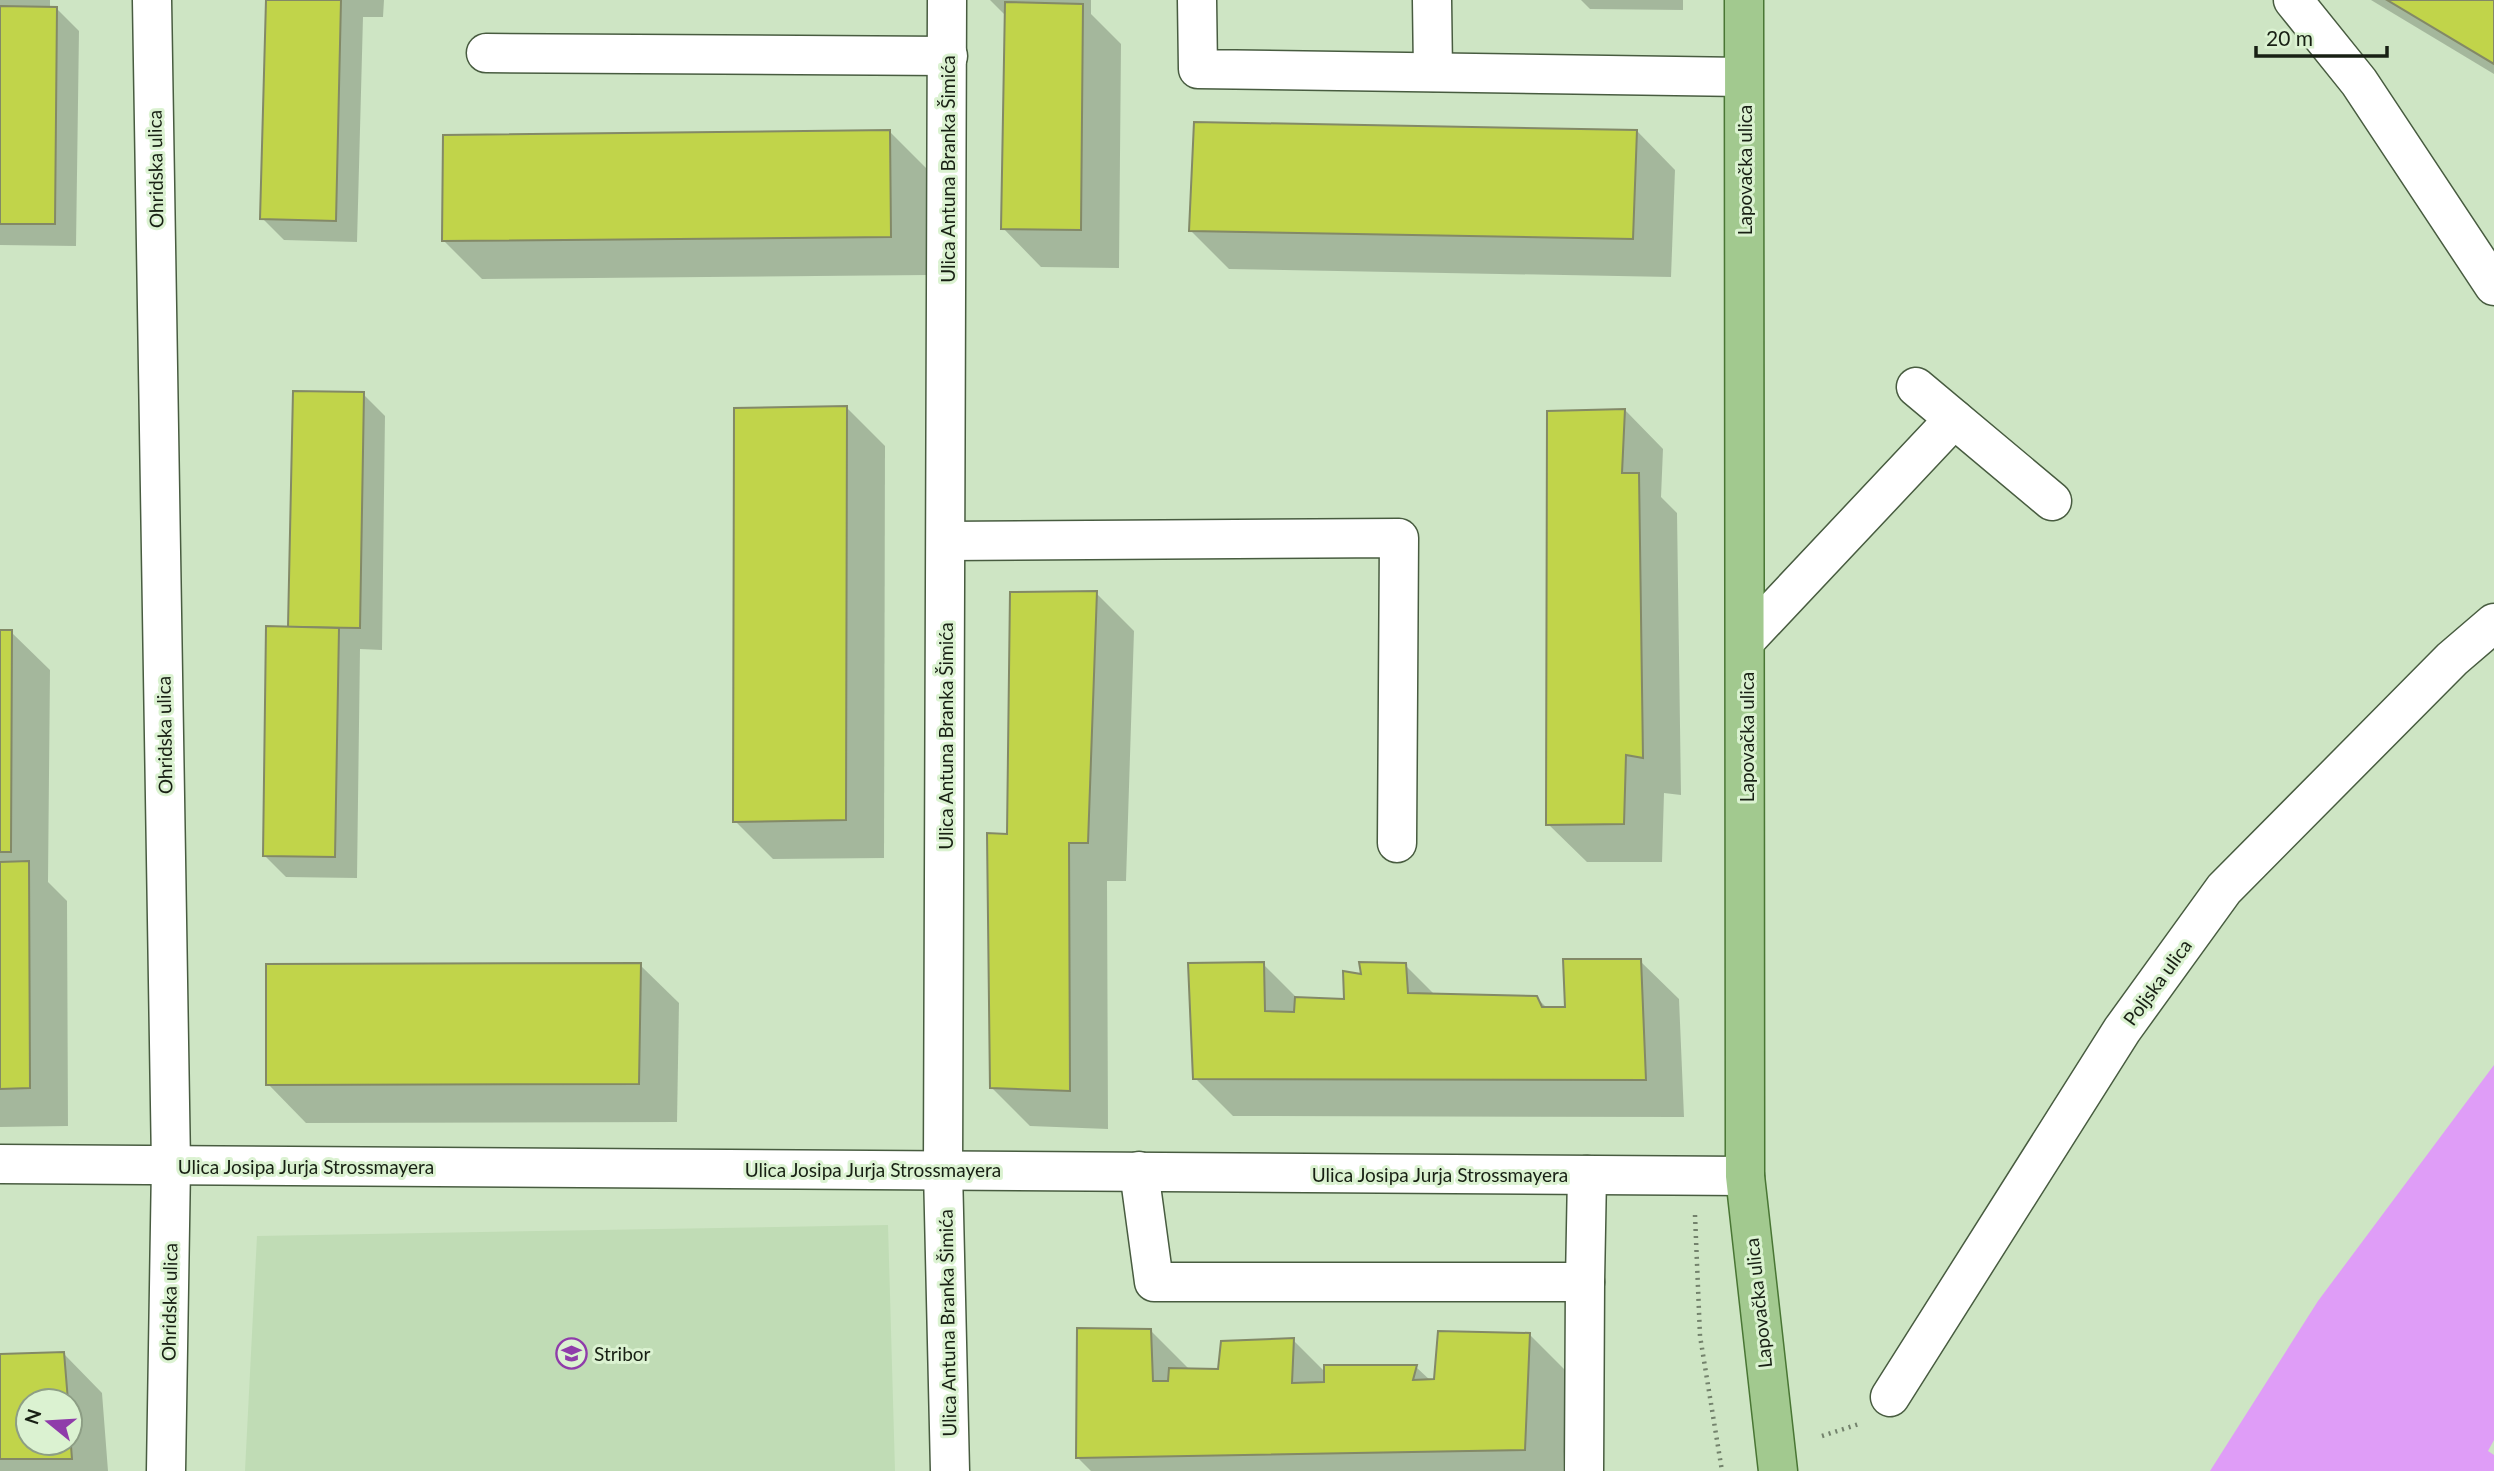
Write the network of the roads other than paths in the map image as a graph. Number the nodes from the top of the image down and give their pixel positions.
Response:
1 (152, 0) edge
2 (947, 0) edge
3 (1197, 0) edge
4 (1432, 0) edge
5 (1744, 0) edge
6 (2293, 0) edge
7 (486, 53) dead end
8 (948, 55) junction
9 (1433, 72) junction
10 (1743, 76) junction
11 (2494, 286) edge
12 (1916, 387) dead end
13 (1954, 419) junction
14 (2052, 501) dead end
15 (946, 541) junction
16 (2494, 623) edge
17 (1746, 640) junction
18 (1397, 843) dead end
19 (0, 1164) edge
20 (171, 1165) junction
21 (943, 1170) junction
22 (1139, 1171) junction
23 (1587, 1175) junction
24 (1745, 1177) junction
25 (1585, 1282) junction
26 (1891, 1397) dead end
27 (166, 1471) edge
28 (950, 1471) edge
29 (1584, 1471) edge
30 (1778, 1471) edge

1 - 20 street, Ohridska ulica
2 - 8 street, Ulica Antuna Branka Šimića
3 - 9 street
4 - 9 street
5 - 10 main road, Lapovačka ulica
6 - 11 street
7 - 8 street
8 - 15 street, Ulica Antuna Branka Šimića
9 - 10 street
10 - 17 main road, Lapovačka ulica
12 - 13 street
13 - 14 street
13 - 17 street
15 - 18 street
15 - 21 street, Ulica Antuna Branka Šimića
16 - 26 street, Poljska ulica
17 - 24 main road, Lapovačka ulica
19 - 20 street, Ulica Josipa Jurja Strossmayera
20 - 21 street, Ulica Josipa Jurja Strossmayera
20 - 27 street, Ohridska ulica
21 - 22 street, Ulica Josipa Jurja Strossmayera
21 - 28 street, Ulica Antuna Branka Šimića
22 - 23 street, Ulica Josipa Jurja Strossmayera
22 - 25 street
23 - 24 street, Ulica Josipa Jurja Strossmayera
23 - 25 street
24 - 30 main road, Lapovačka ulica
25 - 29 street

